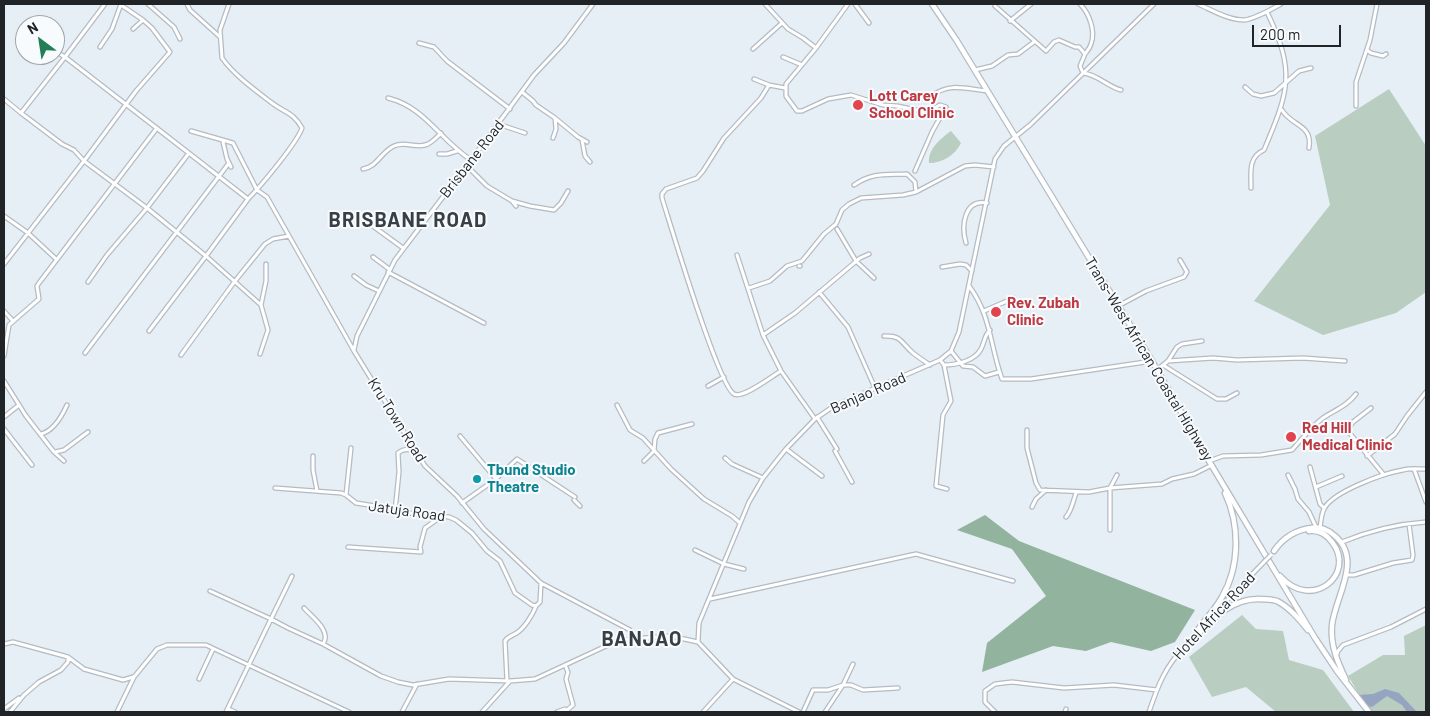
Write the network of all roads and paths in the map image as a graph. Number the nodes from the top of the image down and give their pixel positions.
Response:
1 (104, 4) edge
2 (121, 4) edge
3 (148, 4) edge
4 (187, 4) edge
5 (229, 4) edge
6 (593, 4) edge
7 (765, 4) edge
8 (848, 4) edge
9 (855, 4) edge
10 (932, 4) edge
11 (1031, 4) edge
12 (1080, 4) edge
13 (1154, 4) edge
14 (1198, 4) edge
15 (1281, 4) edge
16 (1377, 4) edge
17 (994, 6) dead end
18 (1267, 12) junction
19 (144, 20) junction
20 (1010, 21) junction
21 (782, 23) junction
22 (869, 24) dead end
23 (133, 29) dead end
24 (220, 37) junction
25 (180, 39) dead end
26 (1034, 42) junction
27 (419, 43) dead end
28 (100, 47) dead end
29 (816, 48) junction
30 (753, 49) dead end
31 (1367, 50) junction
32 (1085, 54) junction
33 (1386, 54) dead end
34 (65, 57) joint
35 (783, 57) dead end
36 (59, 65) edge
37 (802, 65) junction
38 (1311, 68) dead end
39 (975, 70) junction
40 (1083, 73) junction
41 (754, 79) dead end
42 (1286, 82) junction
43 (769, 85) junction
44 (1245, 87) dead end
45 (785, 88) junction
46 (1121, 90) dead end
47 (522, 92) junction
48 (987, 92) junction
49 (932, 96) dead end
50 (388, 98) dead end
51 (4, 99) edge
52 (126, 104) junction
53 (1356, 106) dead end
54 (510, 109) junction
55 (1281, 110) junction
56 (21, 113) junction
57 (555, 118) junction
58 (498, 124) junction
59 (157, 128) junction
60 (191, 131) dead end
61 (525, 133) dead end
62 (442, 135) junction
63 (553, 138) dead end
64 (1015, 138) junction
65 (582, 139) junction
66 (223, 141) junction
67 (587, 142) dead end
68 (1309, 148) dead end
69 (457, 151) junction
70 (188, 153) junction
71 (439, 154) dead end
72 (471, 160) junction
73 (84, 161) junction
74 (590, 162) dead end
75 (466, 165) junction
76 (994, 167) junction
77 (363, 169) dead end
78 (915, 171) dead end
79 (219, 176) junction
80 (114, 183) junction
81 (854, 185) dead end
82 (1251, 188) dead end
83 (257, 190) junction
84 (568, 192) dead end
85 (916, 192) junction
86 (248, 199) junction
87 (512, 201) junction
88 (986, 202) junction
89 (516, 206) dead end
90 (147, 208) junction
91 (4, 216) edge
92 (359, 216) dead end
93 (837, 229) dead end
94 (176, 231) junction
95 (28, 233) junction
96 (289, 236) junction
97 (966, 243) dead end
98 (402, 248) junction
99 (869, 254) dead end
100 (737, 255) dead end
101 (206, 256) junction
102 (373, 257) dead end
103 (56, 258) junction
104 (1180, 260) dead end
105 (856, 261) junction
106 (4, 264) edge
107 (266, 264) dead end
108 (942, 267) dead end
109 (388, 270) junction
110 (972, 271) junction
111 (354, 276) dead end
112 (874, 278) dead end
113 (88, 282) dead end
114 (235, 282) junction
115 (968, 286) junction
116 (748, 288) junction
117 (379, 291) junction
118 (819, 292) junction
119 (1014, 298) dead end
120 (261, 305) junction
121 (1117, 306) junction
122 (4, 311) edge
123 (984, 311) junction
124 (13, 321) junction
125 (484, 323) dead end
126 (990, 330) junction
127 (149, 331) dead end
128 (763, 336) junction
129 (884, 336) dead end
130 (1202, 341) dead end
131 (354, 350) junction
132 (951, 350) junction
133 (85, 353) dead end
134 (260, 354) dead end
135 (181, 355) dead end
136 (4, 356) edge
137 (940, 360) junction
138 (1152, 360) junction
139 (1345, 361) dead end
140 (1168, 362) junction
141 (961, 363) junction
142 (930, 365) junction
143 (944, 365) junction
144 (1163, 365) junction
145 (1157, 370) junction
146 (781, 371) junction
147 (999, 372) junction
148 (724, 377) junction
149 (4, 381) edge
150 (708, 386) dead end
151 (875, 388) junction
152 (1426, 392) edge
153 (1237, 393) dead end
154 (1356, 394) dead end
155 (19, 405) junction
156 (67, 405) dead end
157 (617, 405) dead end
158 (1371, 408) dead end
159 (4, 418) edge
160 (816, 418) junction
161 (692, 424) dead end
162 (4, 429) edge
163 (1027, 430) dead end
164 (88, 432) dead end
165 (40, 434) junction
166 (460, 436) dead end
167 (351, 448) dead end
168 (786, 449) junction
169 (54, 452) junction
170 (654, 452) junction
171 (416, 453) junction
172 (313, 456) dead end
173 (1368, 456) junction
174 (725, 458) dead end
175 (644, 460) dead end
176 (64, 461) dead end
177 (32, 465) dead end
178 (1212, 465) junction
179 (1310, 467) dead end
180 (1414, 469) junction
181 (1426, 469) edge
182 (1117, 475) dead end
183 (1288, 475) dead end
184 (1384, 475) junction
185 (822, 476) dead end
186 (1342, 476) dead end
187 (763, 478) junction
188 (496, 479) junction
189 (852, 482) dead end
190 (275, 488) dead end
191 (1110, 488) junction
192 (1316, 488) junction
193 (947, 489) dead end
194 (1047, 490) junction
195 (317, 491) junction
196 (1076, 492) junction
197 (1425, 492) edge
198 (346, 495) junction
199 (1426, 502) edge
200 (462, 503) junction
201 (580, 506) dead end
202 (1032, 507) dead end
203 (1324, 508) junction
204 (395, 511) junction
205 (442, 516) junction
206 (1066, 517) dead end
207 (1426, 522) edge
208 (740, 523) junction
209 (1409, 524) junction
210 (1318, 528) junction
211 (1110, 530) dead end
212 (1342, 542) junction
213 (348, 547) dead end
214 (695, 550) dead end
215 (1273, 553) junction
216 (724, 564) junction
217 (1272, 566) junction
218 (744, 569) dead end
219 (1347, 575) junction
220 (292, 576) dead end
221 (1013, 581) dead end
222 (540, 583) junction
223 (210, 591) dead end
224 (709, 599) junction
225 (536, 606) junction
226 (304, 608) dead end
227 (1426, 609) edge
228 (271, 619) junction
229 (1197, 631) junction
230 (1315, 638) junction
231 (635, 639) junction
232 (698, 642) junction
233 (4, 644) edge
234 (323, 644) junction
235 (1185, 646) junction
236 (213, 649) junction
237 (68, 656) junction
238 (1336, 658) junction
239 (854, 664) dead end
240 (565, 665) junction
241 (250, 666) junction
242 (134, 677) junction
243 (199, 679) dead end
244 (732, 679) junction
245 (508, 681) junction
246 (417, 684) junction
247 (843, 685) junction
248 (898, 688) dead end
249 (1350, 688) junction
250 (1156, 690) junction
251 (24, 695) junction
252 (4, 703) edge
253 (11, 704) junction
254 (4, 709) edge
255 (227, 711) edge
256 (10, 712) edge
257 (118, 712) edge
258 (235, 712) edge
259 (349, 712) edge
260 (402, 712) edge
261 (482, 712) edge
262 (557, 712) edge
263 (566, 712) edge
264 (702, 712) edge
265 (799, 712) edge
266 (803, 712) edge
267 (825, 712) edge
268 (995, 712) edge
269 (1149, 712) edge
270 (1369, 712) edge

1 - 34 street
2 - 19 street
2 - 28 street
3 - 25 street
4 - 24 street
5 - 24 street
6 - 47 street, Brisbane Road
7 - 21 street
8 - 29 street
9 - 22 street
10 - 39 highway, Trans-West African Coastal Highway
11 - 20 street
12 - 32 street
13 - 40 street, Banjao Road
14 - 18 street
15 - 18 street
16 - 31 street
17 - 20 street
18 - 42 street
19 - 23 street
19 - 52 street
20 - 26 street
21 - 29 street
21 - 30 street
24 - 83 street
26 - 32 street
26 - 39 street
27 - 54 street
29 - 37 street
31 - 33 street
31 - 53 street
32 - 40 street
34 - 52 street
35 - 37 street
36 - 56 street
37 - 45 street
38 - 42 street
39 - 48 highway, Trans-West African Coastal Highway
40 - 46 street
40 - 64 street, Banjao Road
41 - 43 street
42 - 44 street
42 - 55 street
43 - 45 street
43 - 148 street
45 - 78 street
47 - 54 street, Brisbane Road
47 - 57 street
48 - 49 street
48 - 64 highway, Trans-West African Coastal Highway
50 - 62 street
51 - 56 street
52 - 59 street
52 - 73 street
54 - 58 street, Brisbane Road
55 - 68 street
55 - 82 street
56 - 73 street
57 - 63 street
57 - 65 street
58 - 61 street
58 - 72 street, Brisbane Road
59 - 70 street
59 - 80 street
60 - 66 street
62 - 69 street
62 - 77 street
64 - 76 street, Banjao Road
64 - 121 highway, Trans-West African Coastal Highway
65 - 67 street
65 - 74 street
66 - 79 street
66 - 83 street, Kru Town Road
69 - 71 street
69 - 72 street
70 - 79 street
70 - 90 street
72 - 75 street, Brisbane Road
73 - 80 street
73 - 95 street
75 - 87 street
75 - 98 street, Brisbane Road
76 - 85 street
76 - 88 street, Banjao Road
79 - 86 street
79 - 94 street
80 - 90 street
80 - 103 street
81 - 85 street
83 - 86 street
83 - 96 street, Kru Town Road
84 - 87 street
85 - 116 street
86 - 101 street
87 - 89 street
88 - 97 street
88 - 110 street, Banjao Road
90 - 94 street
90 - 113 street
91 - 95 street
92 - 98 street
93 - 105 street
94 - 101 street
94 - 133 street
95 - 103 street
95 - 106 street
96 - 114 street
96 - 131 street, Kru Town Road
98 - 109 street, Brisbane Road
99 - 105 street
100 - 116 street
101 - 114 street
101 - 127 street
102 - 109 street
103 - 124 street
104 - 121 street
105 - 112 street
105 - 118 street
107 - 120 street
108 - 110 street
109 - 117 street, Brisbane Road
109 - 125 street
110 - 115 street, Banjao Road
111 - 117 street
114 - 120 street
114 - 135 street
115 - 123 street
115 - 132 street, Banjao Road
116 - 128 street
117 - 131 street, Brisbane Road
118 - 128 street
118 - 151 street
119 - 123 street
120 - 134 street
121 - 138 highway, Trans-West African Coastal Highway
122 - 124 street
123 - 126 street
124 - 136 street
126 - 141 street
126 - 147 street
128 - 146 street
129 - 142 street
130 - 140 street
131 - 171 street, Kru Town Road
132 - 137 street, Banjao Road
132 - 141 street
137 - 142 street, Banjao Road
137 - 143 street
138 - 145 highway, Trans-West African Coastal Highway
138 - 147 street
139 - 140 street
140 - 144 street
141 - 143 street
141 - 147 street
142 - 151 street, Banjao Road
143 - 193 street
144 - 145 street
144 - 153 street
145 - 178 highway, Trans-West African Coastal Highway
146 - 148 street
146 - 160 street
148 - 150 street
149 - 155 street
151 - 160 street, Banjao Road
152 - 173 street
154 - 178 street
155 - 159 street
155 - 165 street
156 - 165 street
157 - 170 street
158 - 173 street
160 - 168 street, Banjao Road
160 - 189 street
161 - 170 street
162 - 177 street
163 - 194 street
164 - 169 street
165 - 169 street
166 - 188 street
167 - 198 street
168 - 185 street
168 - 187 street, Banjao Road
169 - 176 street
170 - 175 street
170 - 208 street
171 - 200 street, Kru Town Road
171 - 204 street
172 - 195 street
173 - 184 street
174 - 187 street
178 - 191 street
178 - 217 highway, Trans-West African Coastal Highway
178 - 229 highway
179 - 192 street
180 - 181 street
180 - 184 street
180 - 197 street
182 - 191 street
183 - 210 street
184 - 203 street
186 - 192 street
187 - 208 street, Banjao Road
188 - 200 street
188 - 201 street
190 - 195 street, Jatuja Road
191 - 196 street
191 - 211 street
192 - 203 street
194 - 196 street
194 - 202 street
195 - 198 street, Jatuja Road
196 - 206 street
197 - 199 street
198 - 204 street, Jatuja Road
200 - 222 street, Kru Town Road
203 - 210 street
204 - 205 street, Jatuja Road
205 - 213 street
205 - 225 street, Jatuja Road
207 - 209 street
208 - 216 street, Banjao Road
209 - 212 street
209 - 219 street
210 - 212 highway
210 - 215 highway
212 - 219 highway
214 - 216 street
215 - 217 highway
215 - 229 street, Hotel Africa Road, bridge
216 - 218 street
216 - 224 street, Banjao Road
217 - 230 highway, Trans-West African Coastal Highway
219 - 238 highway
220 - 228 street
221 - 224 street
222 - 225 street
222 - 231 street, Kru Town Road
223 - 228 street
224 - 232 street, Banjao Road
225 - 245 street
226 - 234 street
227 - 238 street
228 - 234 street
228 - 241 street
229 - 235 street, Hotel Africa Road
230 - 235 highway
230 - 249 highway, Trans-West African Coastal Highway
231 - 232 street
231 - 240 street
232 - 244 street
233 - 237 street
234 - 246 street
235 - 250 street, Hotel Africa Road
236 - 241 street
236 - 242 street
236 - 243 street
237 - 242 street
237 - 251 street
238 - 249 highway
239 - 247 street
240 - 245 street
240 - 263 street
241 - 255 street
241 - 259 street
242 - 257 street
244 - 264 street
244 - 265 street
245 - 246 street
245 - 261 street
246 - 260 street
247 - 248 street
247 - 266 street
247 - 267 street
249 - 270 highway, Trans-West African Coastal Highway
250 - 268 street
250 - 269 street, Hotel Africa Road
251 - 253 street
251 - 256 street
252 - 253 street
253 - 254 street
255 - 258 street
262 - 263 street

